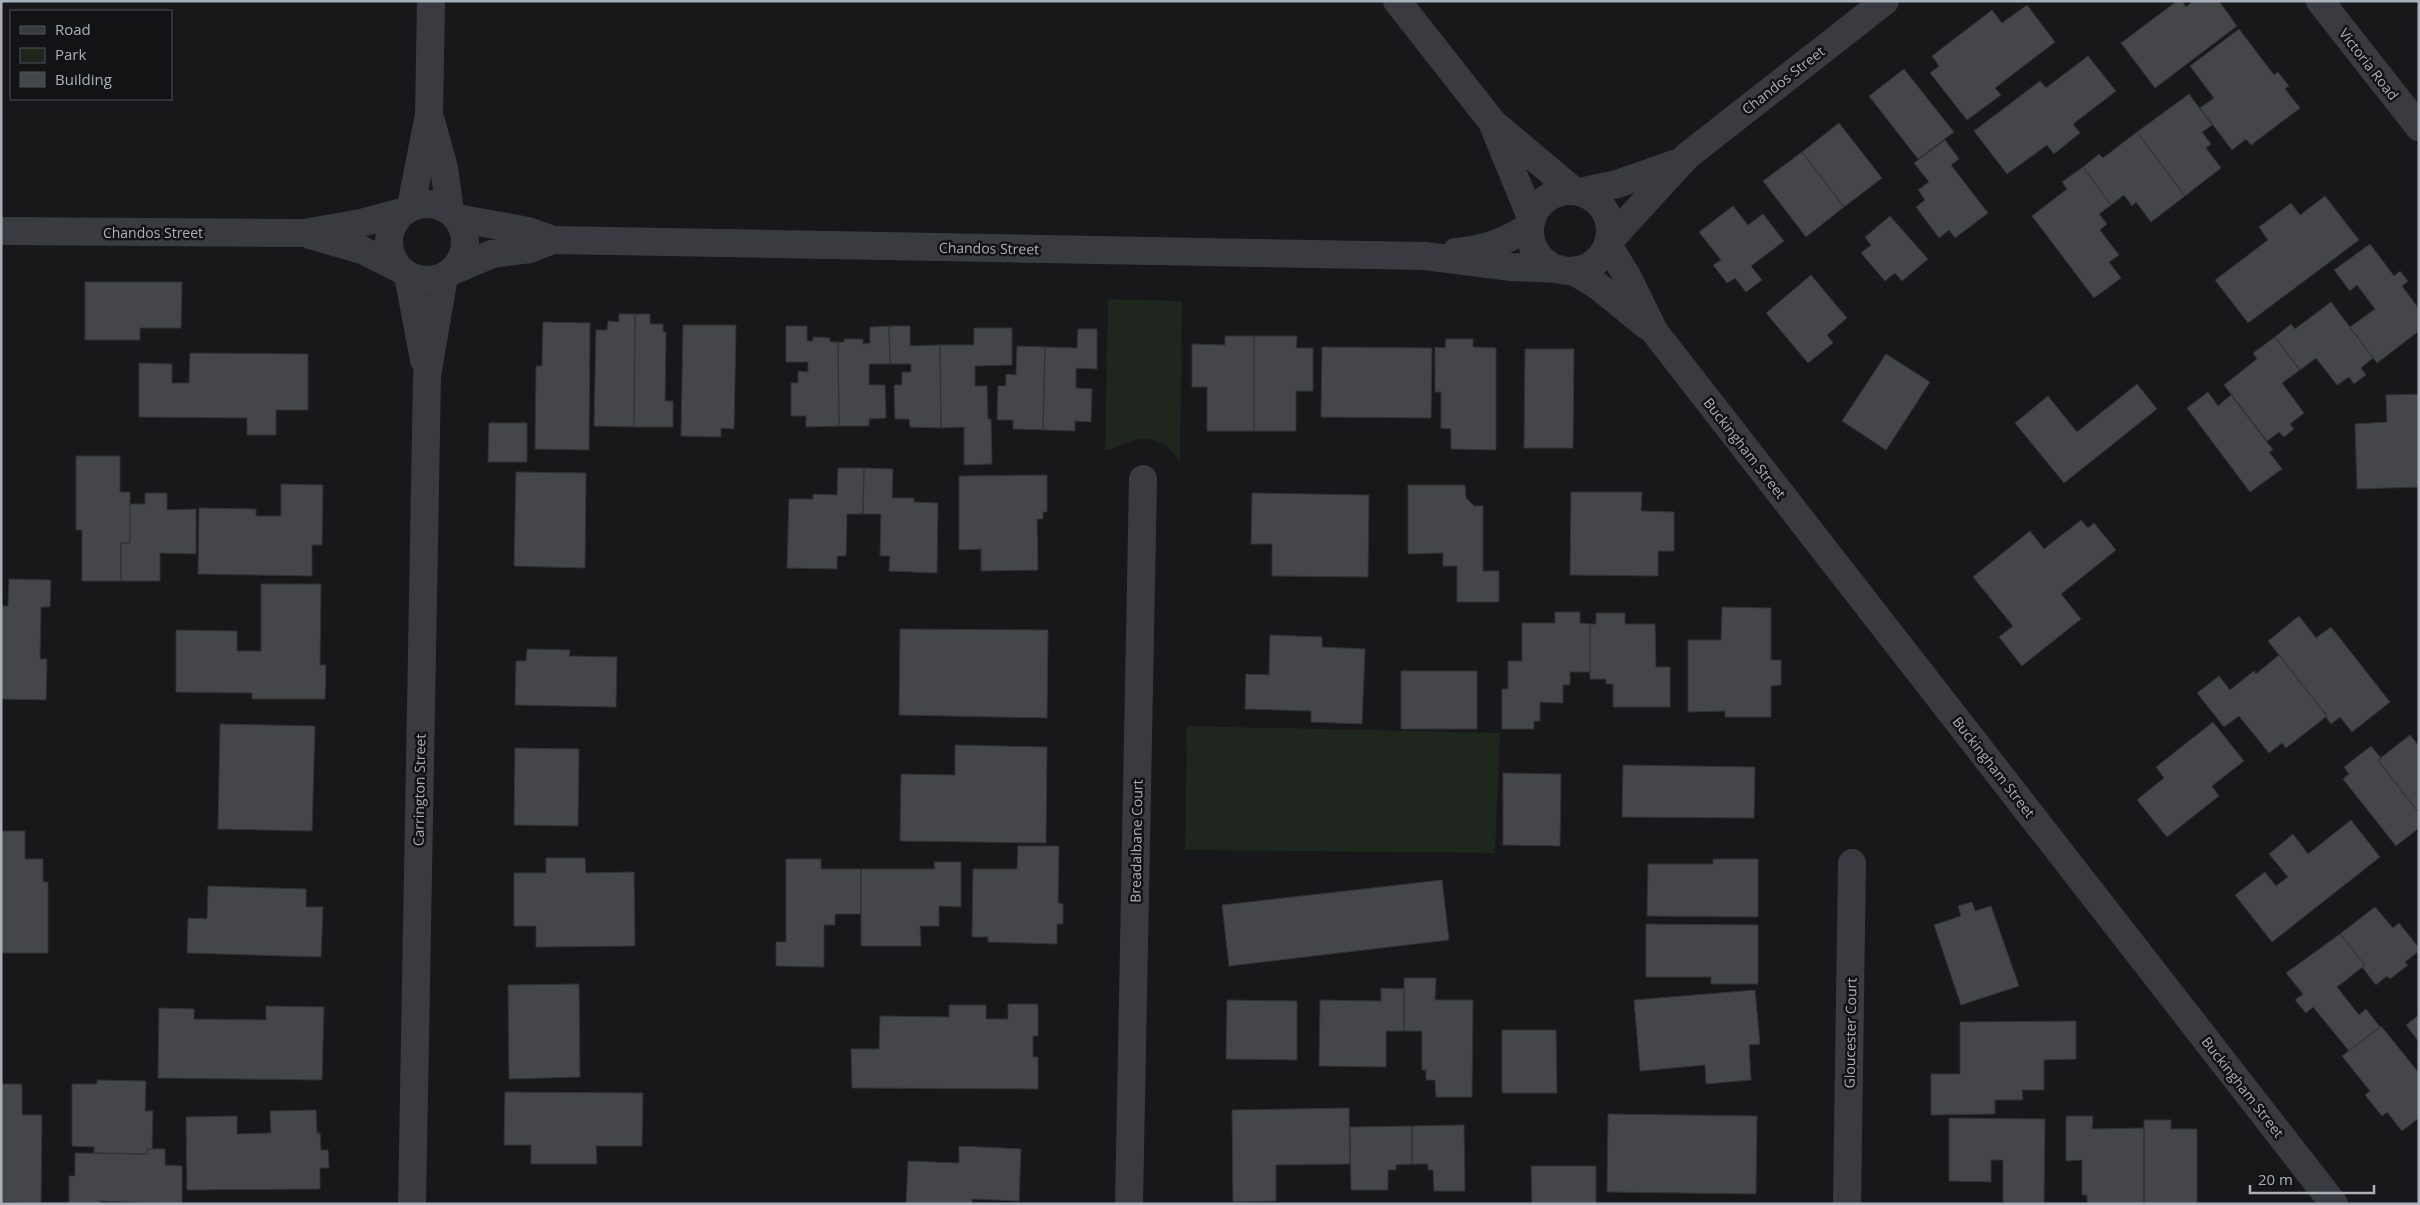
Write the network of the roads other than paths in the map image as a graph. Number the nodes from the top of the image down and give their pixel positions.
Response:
1 (431, 1) edge
2 (1398, 1) edge
3 (1885, 1) edge
4 (2320, 1) edge
5 (429, 114) junction
6 (1493, 123) junction
7 (2419, 127) edge
8 (1683, 161) junction
9 (1577, 192) junction
10 (407, 209) junction
11 (454, 214) junction
12 (1531, 223) junction
13 (1, 230) edge
14 (304, 233) junction
15 (553, 240) junction
16 (1608, 243) junction
17 (1425, 256) junction
18 (1566, 270) junction
19 (403, 272) junction
20 (448, 273) junction
21 (1654, 331) junction
22 (427, 376) junction
23 (1144, 479) dead end
24 (1852, 863) dead end
25 (412, 1204) edge
26 (1129, 1204) edge
27 (1847, 1204) edge
28 (2334, 1204) edge

1 - 5 street
2 - 6 street
3 - 8 street, Chandos Street
4 - 7 street, Victoria Road
5 - 10 street
5 - 11 street
6 - 9 street
6 - 12 street
8 - 9 street, Chandos Street
8 - 16 street, Chandos Street
9 - 12 street
9 - 16 street
10 - 11 street
10 - 14 street
10 - 19 street
11 - 15 street
11 - 20 street
12 - 17 street, Chandos Street
12 - 18 street
13 - 14 street, Chandos Street
14 - 19 street
15 - 17 street, Chandos Street
15 - 20 street
16 - 18 street
16 - 21 street, Buckingham Street
17 - 18 street, Chandos Street
18 - 21 street, Buckingham Street
19 - 20 street
19 - 22 street
20 - 22 street
21 - 28 street, Buckingham Street
22 - 25 street, Carrington Street
23 - 26 street, Breadalbane Court
24 - 27 street, Gloucester Court

